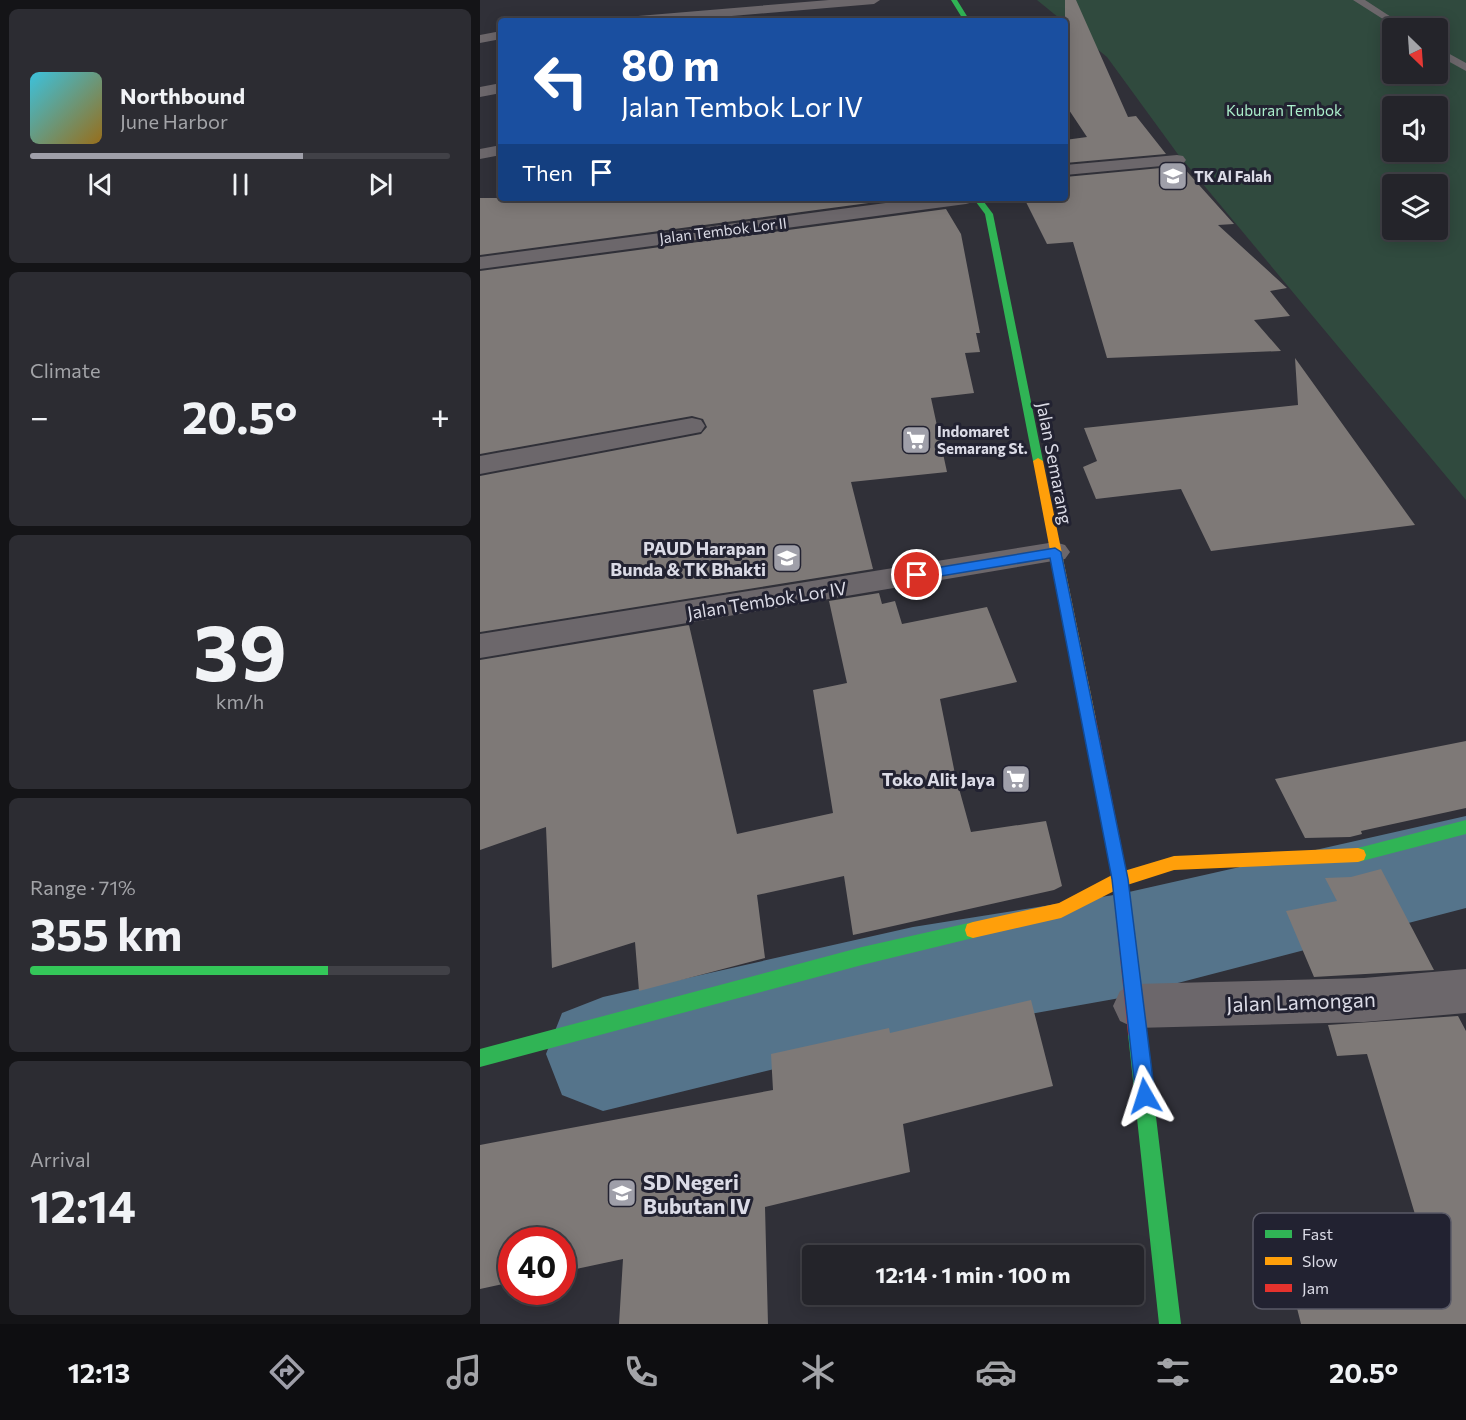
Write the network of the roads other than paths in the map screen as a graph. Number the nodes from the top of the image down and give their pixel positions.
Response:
1 (874, 0) edge
2 (954, 0) edge
3 (1358, 0) edge
4 (846, 1) edge
5 (659, 18) edge
6 (965, 18) edge
7 (1387, 18) edge
8 (498, 36) edge
9 (480, 39) edge
10 (1448, 57) edge
11 (1466, 68) edge
12 (498, 89) edge
13 (480, 92) edge
14 (498, 151) edge
15 (480, 154) edge
16 (1177, 160) dead end
17 (1068, 171) edge
18 (944, 201) edge
19 (980, 201) edge
20 (480, 263) edge
21 (692, 426) dead end
22 (480, 465) edge
23 (1055, 552) junction
24 (480, 646) edge
25 (1466, 827) edge
26 (1120, 879) junction
27 (1466, 991) edge
28 (1134, 994) junction
29 (480, 1058) edge
30 (1170, 1324) edge

1 - 4 street
2 - 6 street
3 - 7 lane
4 - 5 street
8 - 9 street
10 - 11 lane
12 - 13 street
14 - 15 street
16 - 17 street
18 - 20 street, Jalan Tembok Lor II
19 - 23 street, Jalan Semarang
21 - 22 street
23 - 24 street, Jalan Tembok Lor IV
23 - 26 street, Jalan Semarang
25 - 26 street
26 - 28 street, Jalan Semarang
26 - 29 street
27 - 28 street, Jalan Lamongan
28 - 30 street, Jalan Semarang

